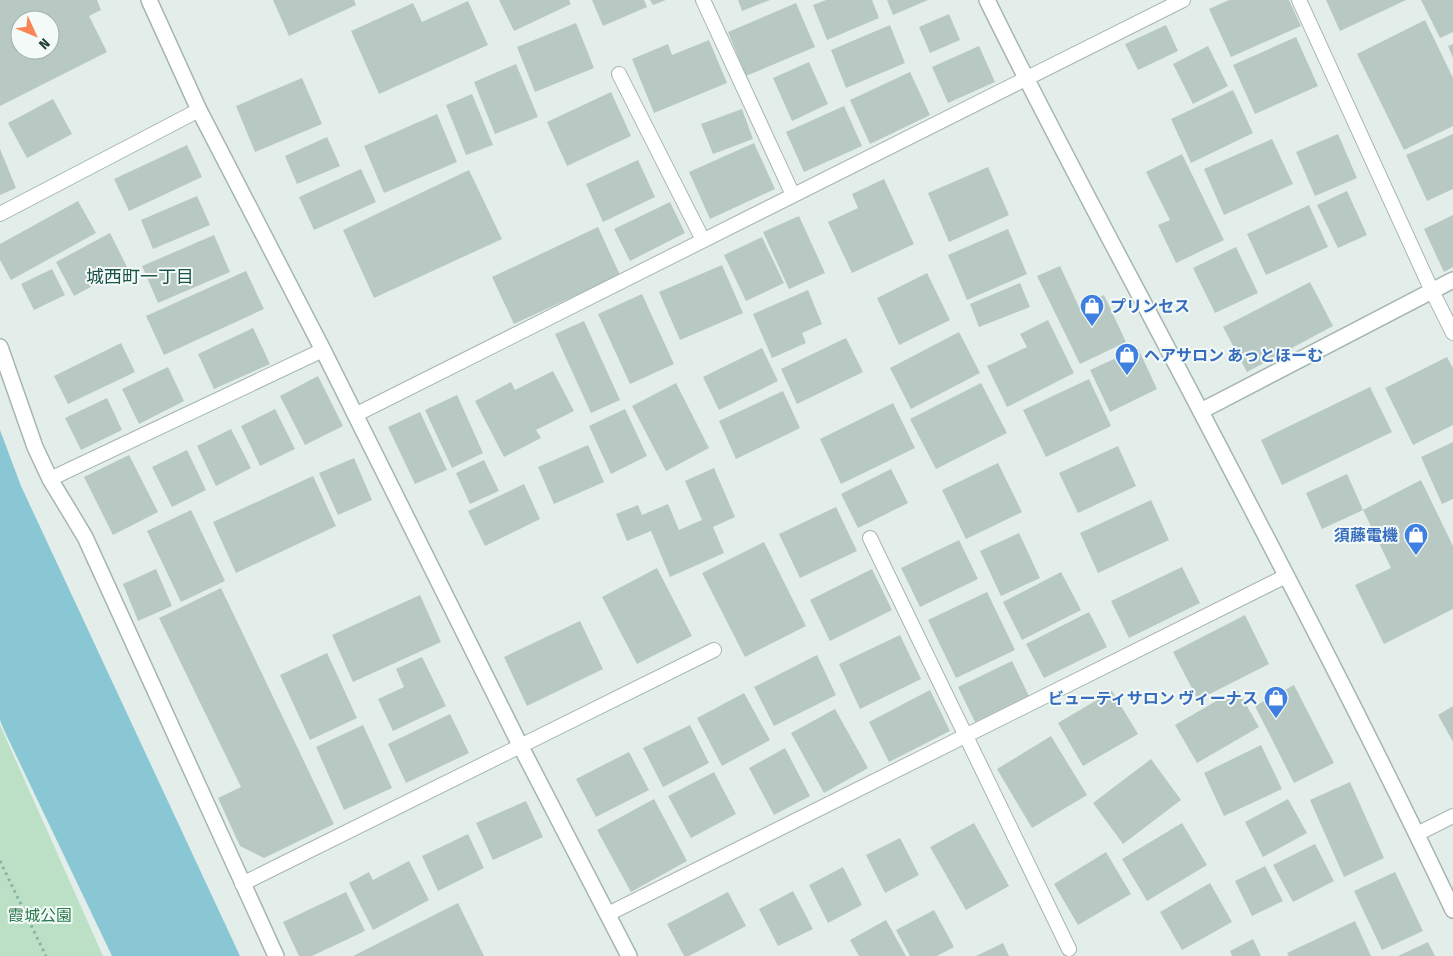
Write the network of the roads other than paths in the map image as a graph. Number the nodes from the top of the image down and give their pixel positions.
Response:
1 (149, 0) edge
2 (703, 0) edge
3 (987, 0) edge
4 (1183, 0) edge
5 (1299, 0) edge
6 (619, 74) dead end
7 (1025, 79) junction
8 (199, 110) junction
9 (793, 195) junction
10 (0, 214) edge
11 (703, 240) junction
12 (1453, 280) edge
13 (1432, 291) junction
14 (1453, 333) edge
15 (0, 347) edge
16 (323, 350) junction
17 (1200, 411) junction
18 (356, 415) junction
19 (50, 479) junction
20 (870, 538) dead end
21 (1286, 576) junction
22 (714, 650) dead end
23 (965, 737) junction
24 (520, 745) junction
25 (1453, 816) edge
26 (1417, 834) junction
27 (242, 884) junction
28 (1453, 910) edge
29 (608, 914) junction
30 (1069, 949) dead end
31 (276, 956) edge
32 (629, 956) edge

1 - 8 street
2 - 9 lane
3 - 7 street
4 - 7 lane
5 - 13 lane
6 - 11 lane
7 - 9 lane
7 - 17 street
8 - 10 lane
8 - 16 street
9 - 11 lane
11 - 18 lane
12 - 13 street
13 - 14 lane
13 - 17 street
15 - 19 street
16 - 18 street
16 - 19 lane
17 - 21 street
18 - 24 street
19 - 27 street
20 - 23 lane
21 - 23 lane
21 - 26 street
22 - 24 lane
23 - 29 lane
23 - 30 lane
24 - 27 lane
24 - 29 street
25 - 26 lane
26 - 28 street
27 - 31 street
29 - 32 street

